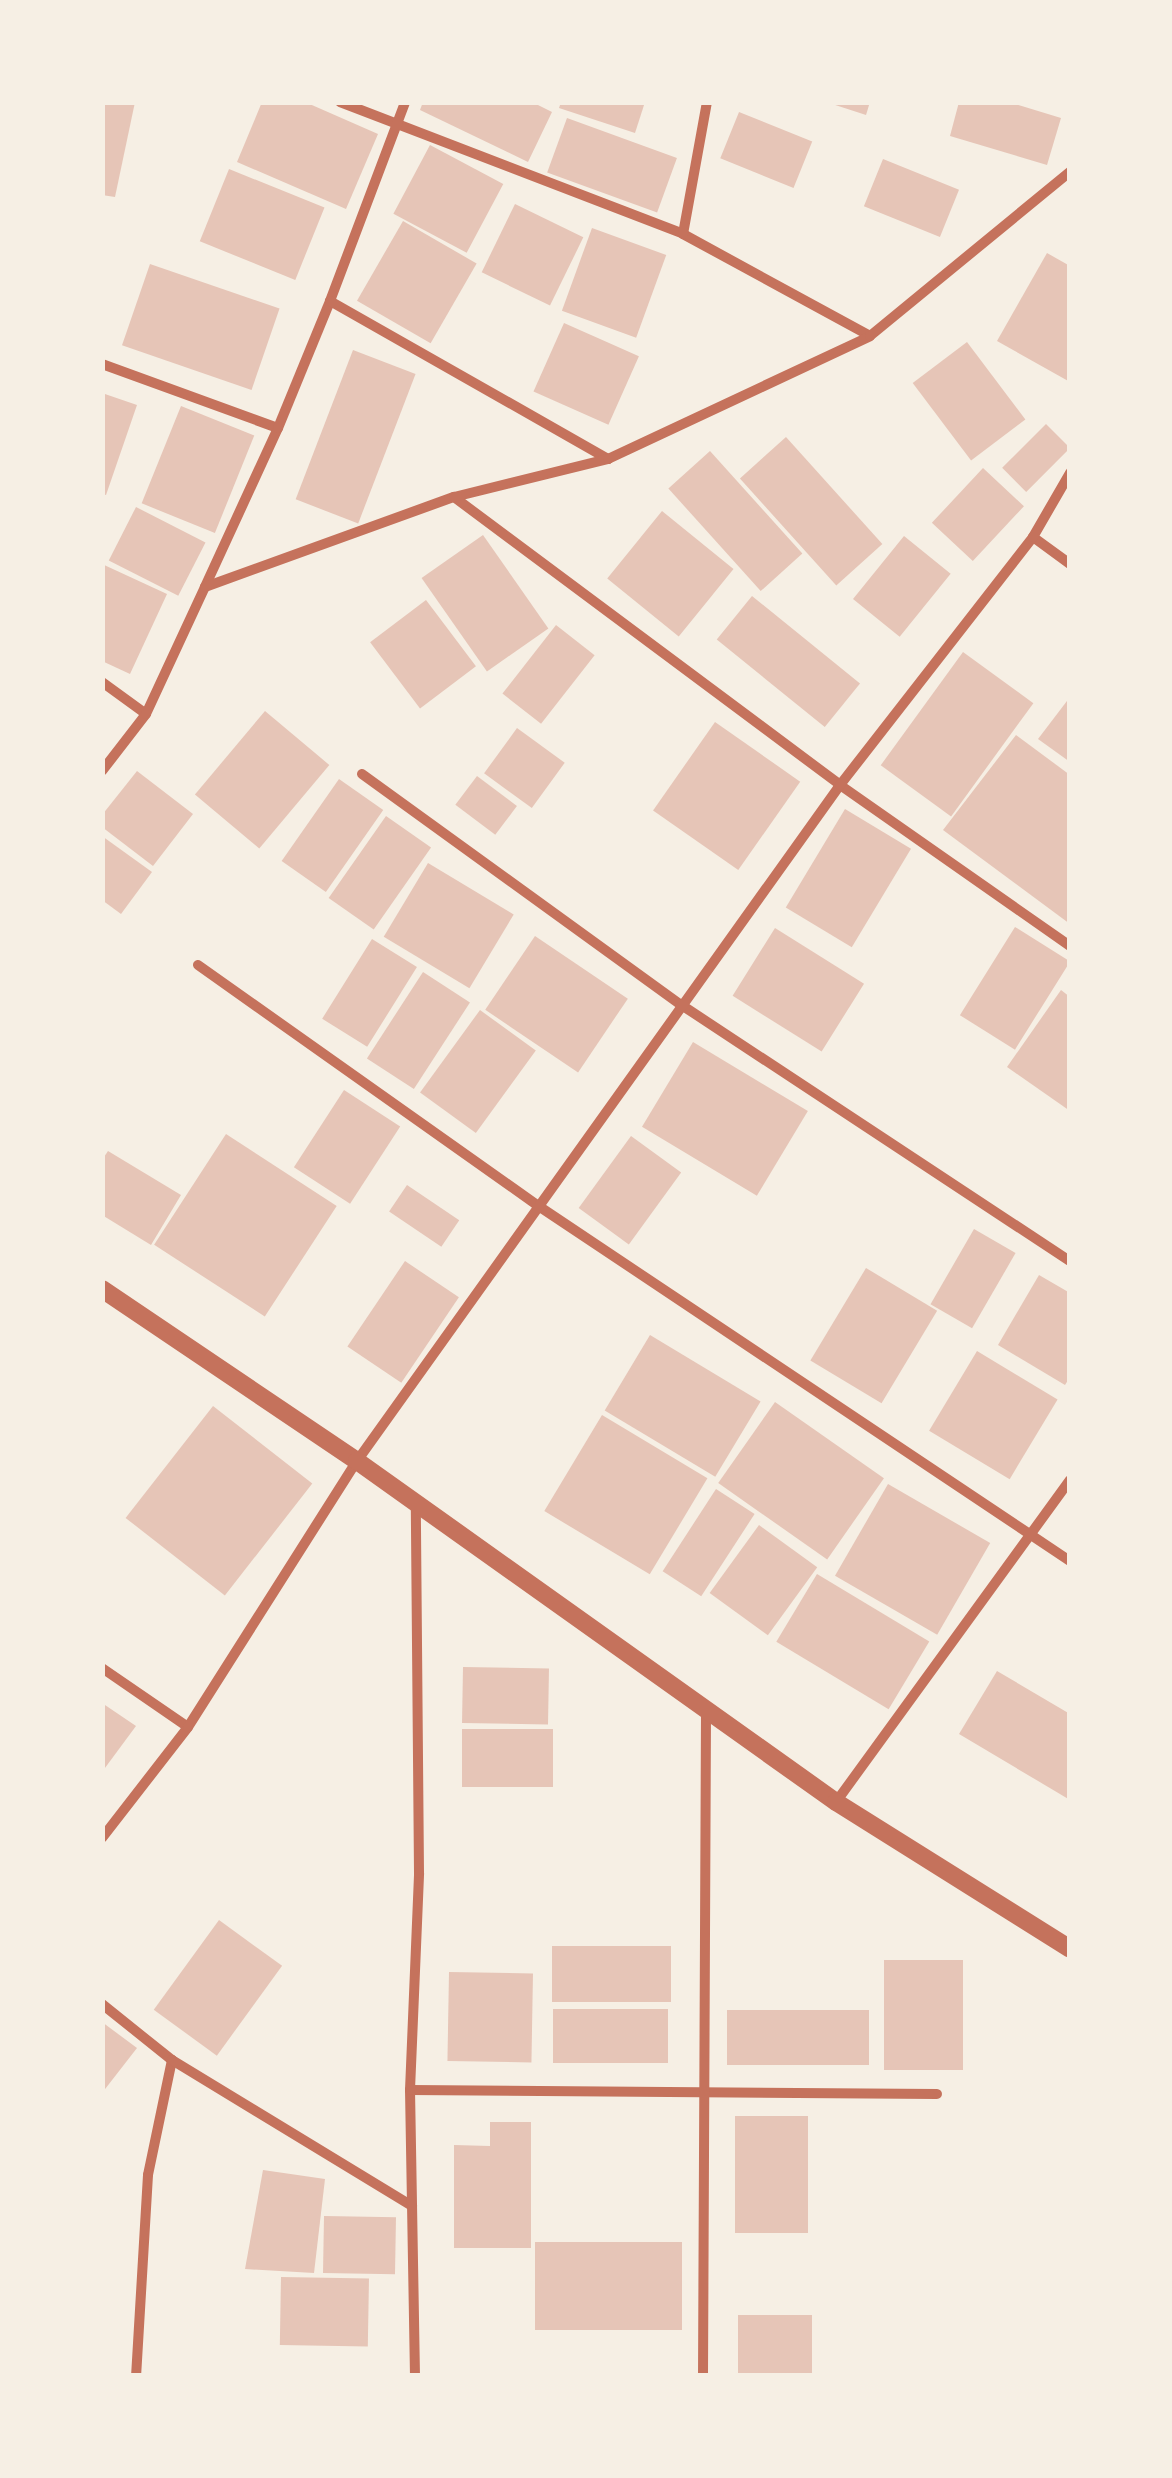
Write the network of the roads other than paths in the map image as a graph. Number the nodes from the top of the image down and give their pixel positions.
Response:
1 (340, 102) edge
2 (406, 102) edge
3 (707, 102) edge
4 (400, 122) junction
5 (1070, 172) edge
6 (683, 234) junction
7 (330, 301) junction
8 (870, 336) junction
9 (102, 364) edge
10 (278, 428) junction
11 (608, 458) junction
12 (1070, 473) edge
13 (454, 497) junction
14 (1034, 537) junction
15 (1070, 564) edge
16 (206, 587) junction
17 (102, 682) edge
18 (146, 714) junction
19 (102, 771) edge
20 (362, 774) dead end
21 (840, 785) junction
22 (1070, 946) edge
23 (198, 964) dead end
24 (683, 1006) junction
25 (540, 1207) junction
26 (1070, 1262) edge
27 (102, 1289) edge
28 (357, 1461) junction
29 (1070, 1480) edge
30 (416, 1504) junction
31 (1032, 1534) junction
32 (1070, 1560) edge
33 (102, 1668) edge
34 (706, 1709) junction
35 (188, 1727) junction
36 (836, 1802) junction
37 (102, 1838) edge
38 (1070, 1949) edge
39 (102, 2004) edge
40 (172, 2060) junction
41 (410, 2090) junction
42 (704, 2092) junction
43 (937, 2094) dead end
44 (412, 2206) junction
45 (136, 2376) edge
46 (415, 2376) edge
47 (703, 2376) edge

1 - 4 street
2 - 4 street
3 - 6 street
4 - 6 street
4 - 7 street
5 - 8 street
6 - 8 street
7 - 10 street
7 - 11 street
8 - 11 street
9 - 10 street
10 - 16 street
11 - 13 street
12 - 14 street
13 - 16 street
13 - 21 street
14 - 15 street
14 - 21 street
16 - 18 street
17 - 18 street
18 - 19 street
20 - 24 street
21 - 22 street
21 - 24 street
23 - 25 street
24 - 25 street
24 - 26 street
25 - 28 street
25 - 31 street
27 - 28 street
28 - 30 street
28 - 35 street
29 - 31 street
30 - 34 street
30 - 41 street
31 - 32 street
31 - 36 street
33 - 35 street
34 - 36 street
34 - 42 street
35 - 37 street
36 - 38 street
39 - 40 street
40 - 44 street
40 - 45 street
41 - 42 street
41 - 44 street
42 - 43 street
42 - 47 street
44 - 46 street

